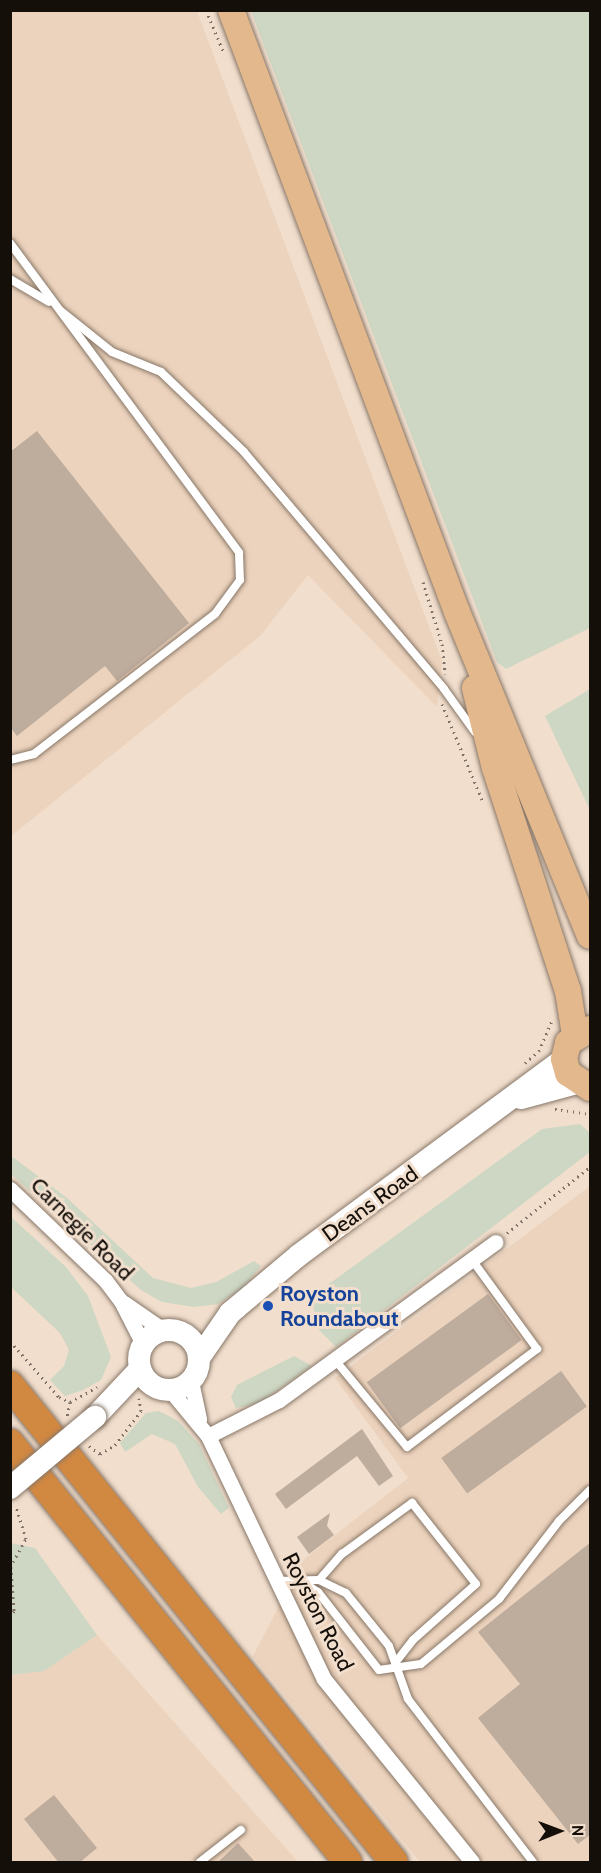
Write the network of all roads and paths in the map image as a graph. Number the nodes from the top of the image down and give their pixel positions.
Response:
1 (207, 10) edge
2 (231, 10) edge
3 (228, 63) dead end
4 (10, 243) edge
5 (10, 279) edge
6 (52, 304) junction
7 (419, 571) dead end
8 (457, 612) junction
9 (444, 689) junction
10 (10, 760) edge
11 (495, 768) junction
12 (487, 812) dead end
13 (591, 936) edge
14 (553, 1018) dead end
15 (583, 1032) edge
16 (564, 1059) junction
17 (522, 1065) dead end
18 (584, 1086) edge
19 (513, 1100) junction
20 (591, 1167) edge
21 (10, 1188) edge
22 (496, 1242) joint
23 (472, 1260) junction
24 (121, 1301) junction
25 (230, 1313) junction
26 (173, 1331) junction
27 (143, 1344) junction
28 (199, 1358) junction
29 (336, 1360) junction
30 (154, 1381) junction
31 (191, 1381) junction
32 (10, 1385) edge
33 (199, 1420) junction
34 (208, 1436) junction
35 (10, 1443) edge
36 (591, 1490) edge
37 (13, 1496) edge
38 (10, 1555) edge
39 (13, 1562) junction
40 (297, 1578) junction
41 (319, 1580) junction
42 (275, 1582) junction
43 (10, 1617) edge
44 (396, 1666) junction
45 (241, 1830) dead end
46 (200, 1863) edge
47 (348, 1863) edge
48 (394, 1863) edge
49 (472, 1863) edge
50 (534, 1863) edge

1 - 3 path
2 - 8 main road
4 - 6 lane
5 - 6 lane
6 - 9 lane
6 - 10 lane
7 - 9 path
8 - 11 main road
8 - 13 main road
9 - 11 lane
9 - 12 path
11 - 15 main road
14 - 17 path
15 - 16 main road
16 - 18 main road
16 - 19 street, Deans Road
18 - 19 street, Deans Road
19 - 25 street, Deans Road
20 - 22 path
21 - 24 street, Carnegie Road
22 - 23 street
23 - 29 street
23 - 29 lane
24 - 26 street, Carnegie Road
24 - 27 street, Carnegie Road
25 - 26 street, Deans Road
25 - 28 street, Deans Road
26 - 27 street, Deans Road
26 - 28 street
27 - 30 street
28 - 31 street, Deans Road
29 - 34 street
30 - 31 street
30 - 33 street, Royston Road
30 - 37 street, bridge
31 - 33 street, Royston Road
32 - 48 highway
33 - 34 street, Royston Road
34 - 42 street, Royston Road
35 - 47 highway
36 - 44 lane
37 - 39 path
38 - 39 path
39 - 43 path
40 - 41 lane
40 - 42 lane
40 - 44 lane
41 - 44 lane
41 - 44 lane
42 - 49 street, Royston Road
44 - 50 lane
45 - 46 lane

